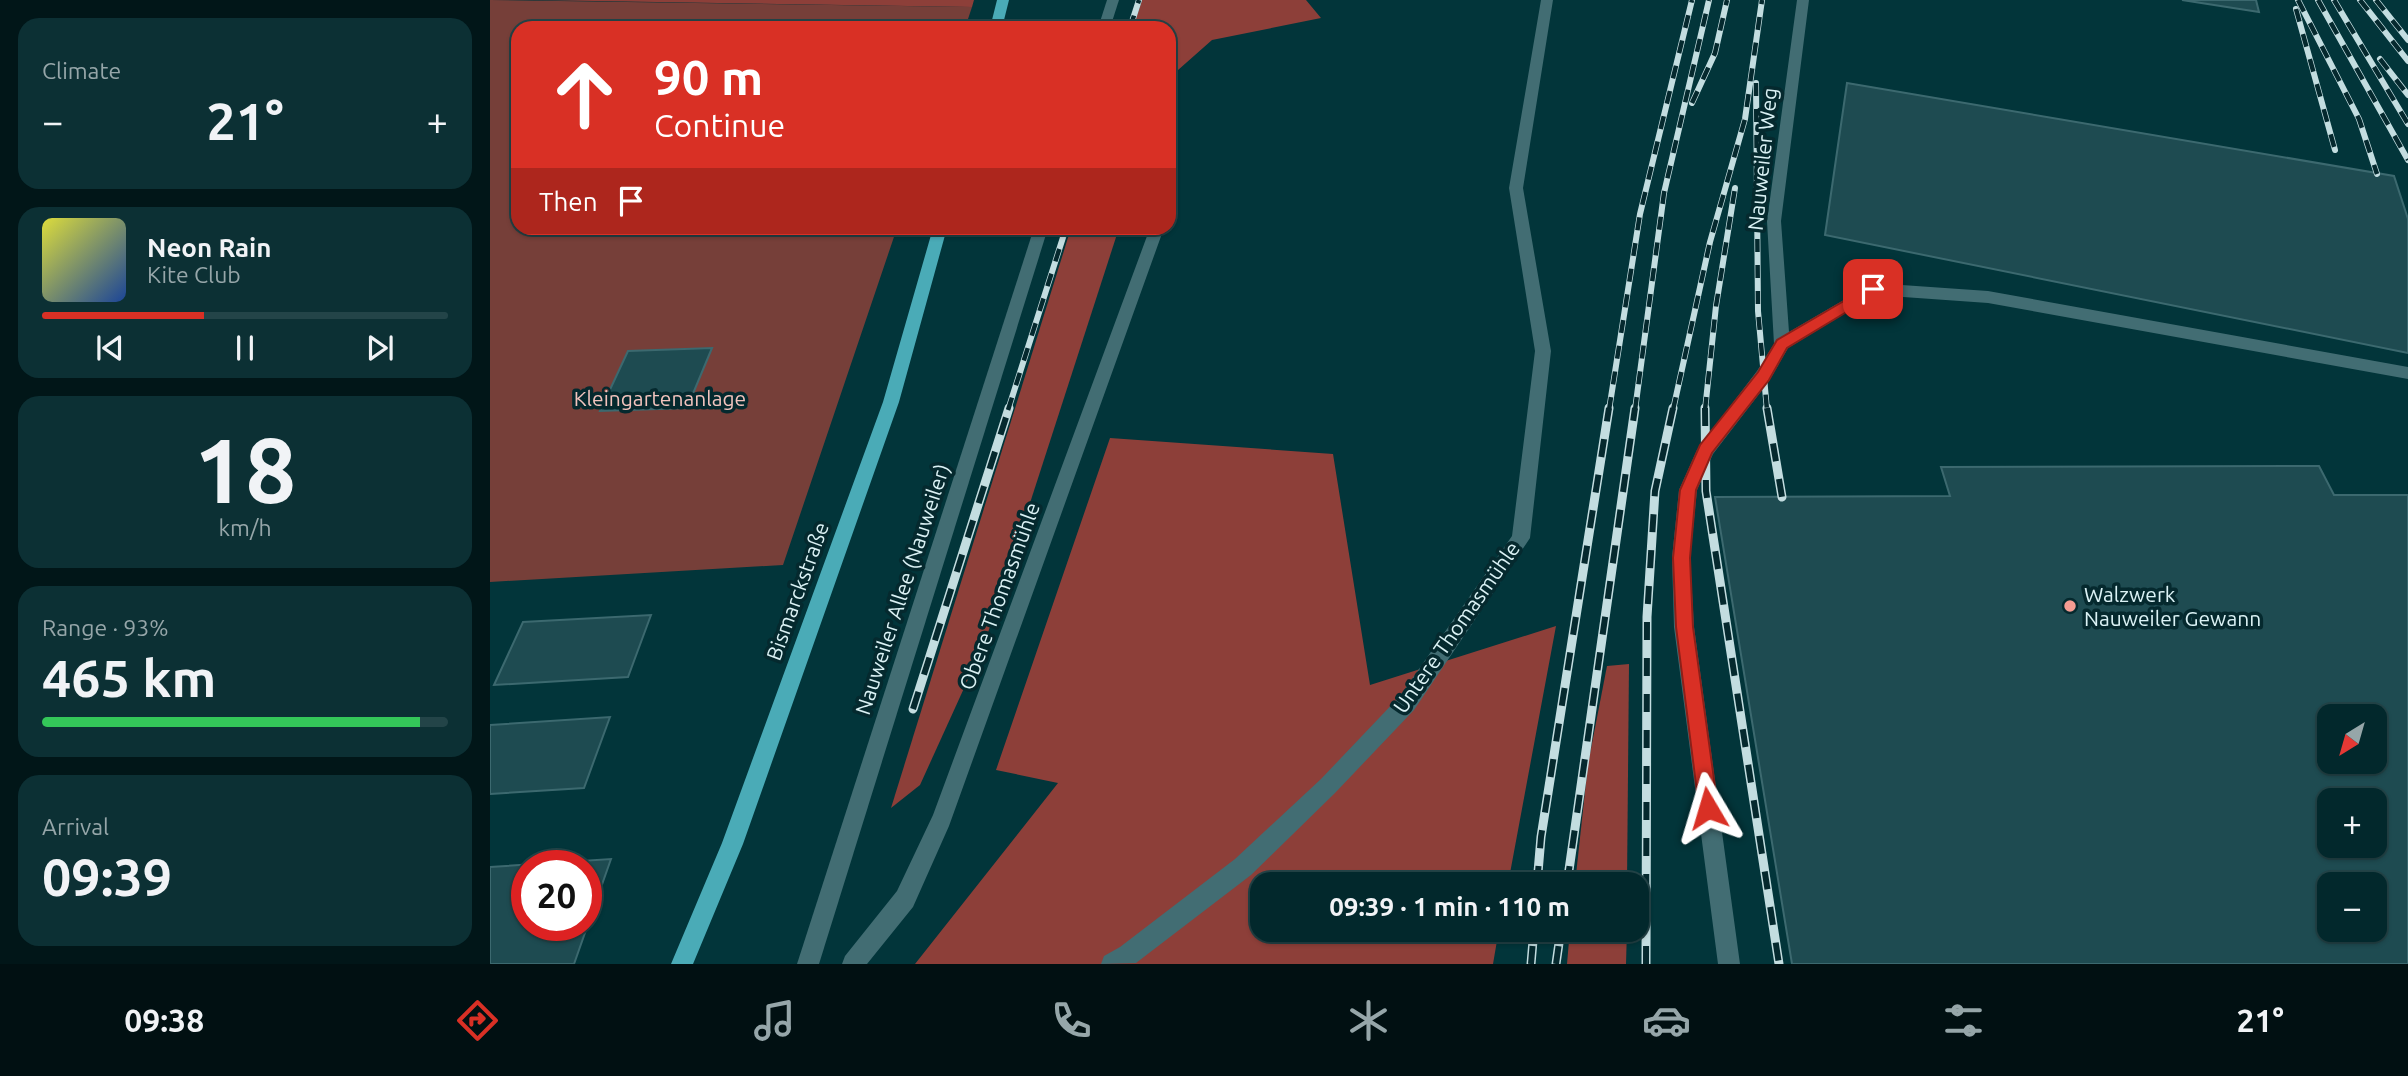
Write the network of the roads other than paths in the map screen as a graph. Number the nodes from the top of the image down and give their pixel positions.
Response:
1 (1003, 0) edge
2 (1113, 0) edge
3 (1548, 0) edge
4 (1803, 0) edge
5 (998, 21) edge
6 (1106, 21) edge
7 (938, 235) edge
8 (1039, 235) edge
9 (1154, 235) edge
10 (1782, 344) junction
11 (2408, 373) edge
12 (682, 964) edge
13 (808, 964) edge
14 (853, 964) edge
15 (1112, 964) edge
16 (1729, 964) edge

1 - 5 main road
2 - 6 lane
3 - 15 lane, Untere Thomasmühle
4 - 10 lane, Nauweiler Weg
7 - 12 main road, Bismarckstraße
8 - 13 lane, Nauweiler Allee (Nauweiler)
9 - 14 lane, Obere Thomasmühle
10 - 11 lane
10 - 16 lane

